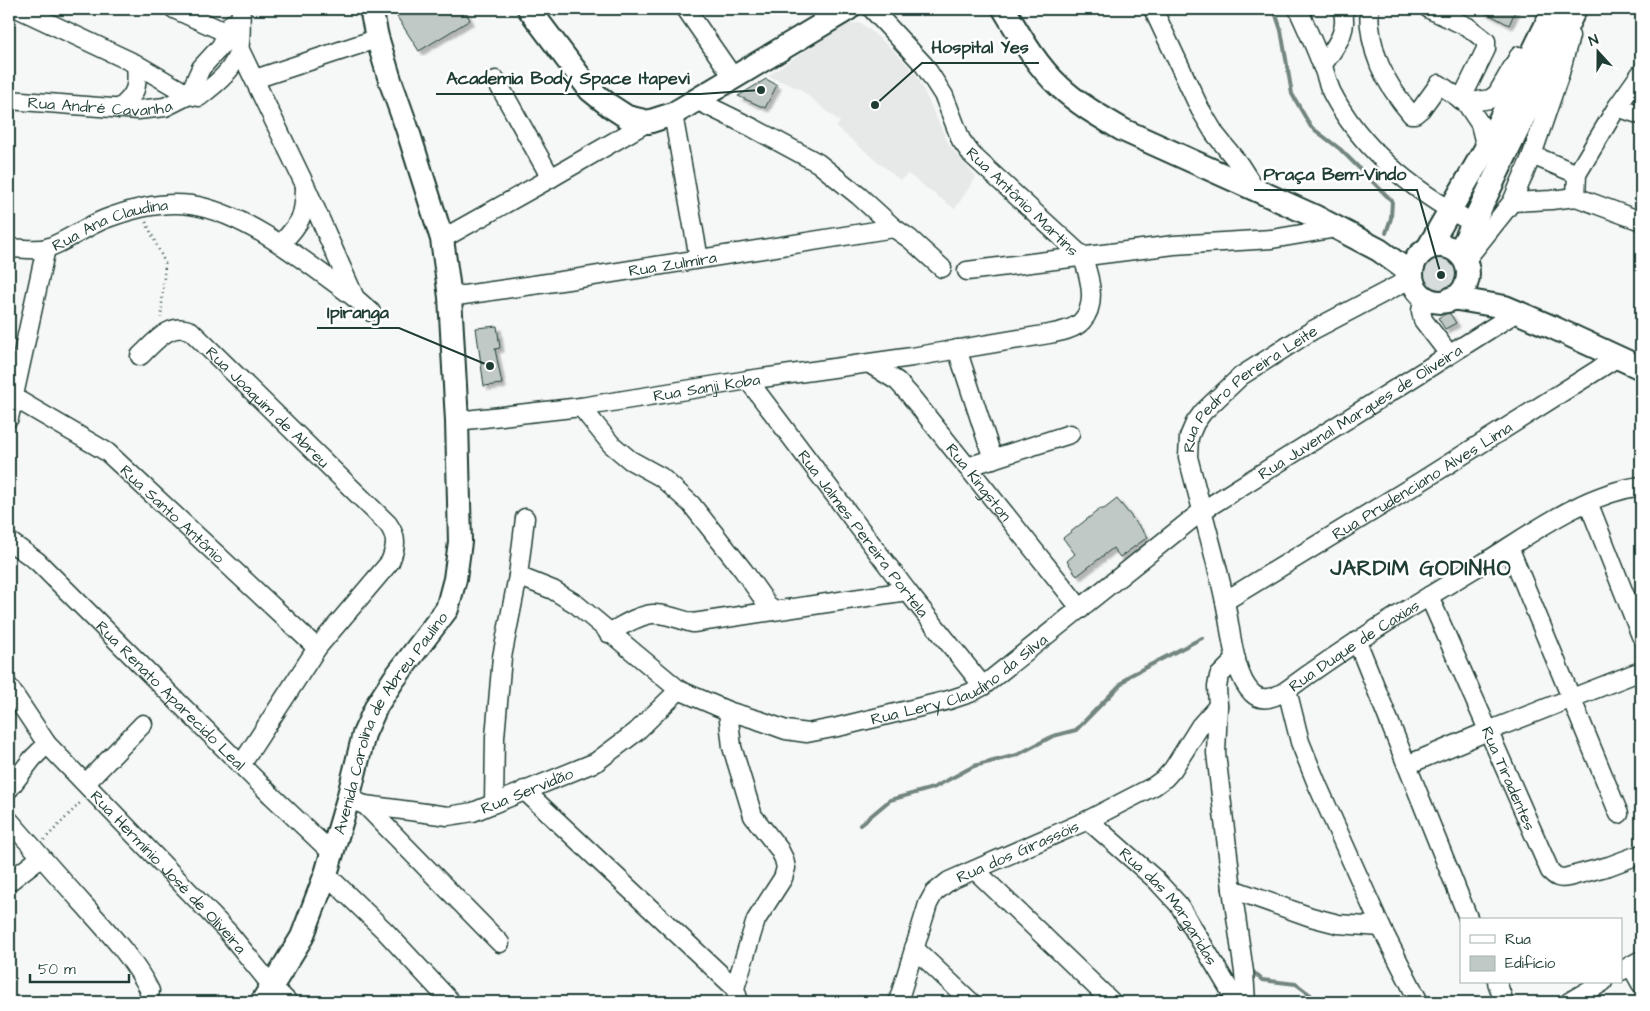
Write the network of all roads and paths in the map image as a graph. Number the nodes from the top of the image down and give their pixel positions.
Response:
1 (19, 9) edge
2 (174, 9) edge
3 (239, 9) edge
4 (356, 9) edge
5 (371, 9) edge
6 (529, 9) edge
7 (686, 9) edge
8 (848, 9) edge
9 (872, 9) edge
10 (1004, 9) edge
11 (1153, 9) edge
12 (1298, 9) edge
13 (1342, 9) edge
14 (1370, 9) edge
15 (1429, 9) edge
16 (1554, 9) edge
17 (1576, 9) edge
18 (822, 15) edge
19 (1543, 30) junction
20 (227, 33) junction
21 (367, 42) junction
22 (239, 48) junction
23 (136, 64) junction
24 (1322, 66) junction
25 (1641, 73) edge
26 (733, 77) junction
27 (255, 79) junction
28 (390, 80) junction
29 (496, 80) dead end
30 (189, 95) junction
31 (9, 100) edge
32 (696, 100) junction
33 (1464, 101) junction
34 (1617, 107) junction
35 (119, 109) junction
36 (673, 114) junction
37 (1641, 114) edge
38 (648, 122) junction
39 (1486, 148) junction
40 (1532, 155) junction
41 (1577, 174) junction
42 (551, 178) junction
43 (305, 185) junction
44 (1255, 189) junction
45 (1576, 197) junction
46 (1512, 202) junction
47 (139, 209) junction
48 (1451, 211) junction
49 (1641, 221) edge
50 (1473, 223) junction
51 (894, 228) junction
52 (1337, 228) junction
53 (442, 239) junction
54 (281, 244) junction
55 (9, 248) edge
56 (46, 248) junction
57 (1379, 250) junction
58 (1425, 250) junction
59 (1082, 256) junction
60 (699, 259) junction
61 (1464, 264) junction
62 (942, 268) dead end
63 (967, 271) dead end
64 (1416, 283) junction
65 (450, 297) junction
66 (355, 298) junction
67 (1452, 298) junction
68 (1511, 309) junction
69 (371, 312) dead end
70 (160, 336) junction
71 (957, 350) junction
72 (1449, 354) junction
73 (140, 356) dead end
74 (1618, 357) junction
75 (870, 364) junction
76 (1641, 368) edge
77 (748, 380) junction
78 (14, 397) junction
79 (581, 407) junction
80 (9, 418) edge
81 (457, 421) junction
82 (1070, 434) dead end
83 (993, 459) junction
84 (967, 467) junction
85 (1641, 486) edge
86 (1588, 502) junction
87 (1202, 511) junction
88 (526, 518) dead end
89 (9, 541) edge
90 (1509, 548) junction
91 (518, 576) junction
92 (907, 591) junction
93 (1429, 596) junction
94 (1225, 601) junction
95 (1081, 609) junction
96 (772, 611) junction
97 (608, 633) junction
98 (1641, 636) edge
99 (1357, 641) junction
100 (317, 648) junction
101 (1236, 659) junction
102 (1641, 671) edge
103 (983, 686) junction
104 (9, 687) edge
105 (678, 690) junction
106 (1286, 690) junction
107 (1570, 699) junction
108 (1218, 706) junction
109 (728, 711) junction
110 (143, 724) dead end
111 (1488, 731) junction
112 (47, 744) junction
113 (241, 765) junction
114 (1407, 765) junction
115 (89, 787) junction
116 (9, 789) edge
117 (524, 790) junction
118 (356, 802) junction
119 (494, 803) junction
120 (1619, 814) dead end
121 (9, 820) edge
122 (1088, 820) junction
123 (331, 852) junction
124 (38, 853) junction
125 (1641, 854) edge
126 (975, 870) junction
127 (326, 874) junction
128 (9, 882) edge
129 (1232, 889) junction
130 (1468, 918) edge
131 (1381, 927) junction
132 (500, 943) dead end
133 (914, 948) junction
134 (1631, 966) edge
135 (1498, 984) edge
136 (1600, 984) edge
137 (1641, 984) edge
138 (267, 994) edge
139 (737, 995) edge
140 (147, 1002) edge
141 (288, 1002) edge
142 (451, 1002) edge
143 (898, 1002) edge
144 (971, 1002) edge
145 (1112, 1002) edge
146 (1237, 1002) edge
147 (1246, 1002) edge
148 (1419, 1002) edge
149 (1504, 1002) edge
150 (1569, 1002) edge

1 - 23 street
2 - 20 street
3 - 20 street, Rua André Cavanha
3 - 22 street, Rua André Cavanha
4 - 21 main road, Avenida Carolina de Abreu Paulino
5 - 28 main road, Avenida Carolina de Abreu Paulino
6 - 38 main road
7 - 26 street
8 - 18 main road
9 - 59 street, Rua Antônio Martins
10 - 44 main road
11 - 44 street
12 - 24 street
13 - 24 street
14 - 33 street
15 - 33 street
16 - 19 main road
17 - 40 street
17 - 50 main road
18 - 26 main road
19 - 33 street
19 - 39 main road
20 - 22 street, Rua Ana Claudina
20 - 30 street, Rua André Cavanha
21 - 27 street
21 - 28 main road, Avenida Carolina de Abreu Paulino
22 - 27 street, Rua Ana Claudina
22 - 30 street, Rua André Cavanha
23 - 30 street
23 - 35 street
24 - 48 street
25 - 34 street
26 - 32 main road
27 - 43 street, Rua Ana Claudina
28 - 53 main road, Avenida Carolina de Abreu Paulino
29 - 42 street
30 - 35 street, Rua André Cavanha
31 - 35 street, Rua André Cavanha
32 - 36 main road
32 - 51 street
33 - 39 street
34 - 37 street
34 - 41 street
36 - 38 main road
36 - 60 street
38 - 42 street
39 - 48 main road
40 - 41 street
40 - 46 street
41 - 45 street
42 - 53 street
43 - 54 street, Rua Ana Claudina
43 - 66 street, Rua Ana Claudina
44 - 52 main road
45 - 46 street
45 - 49 street
46 - 61 street
47 - 54 street, Rua Ana Claudina
47 - 56 street, Rua Ana Claudina
47 - 70 path
48 - 50 street
48 - 58 main road
50 - 61 main road
51 - 60 street, Rua Zulmira
51 - 62 street
52 - 57 main road
52 - 59 street
53 - 65 main road, Avenida Carolina de Abreu Paulino
54 - 66 street, Rua Ana Claudina
55 - 56 street
56 - 78 street, Rua Ana Claudina
57 - 58 main road
57 - 64 main road
58 - 61 main road
58 - 64 main road
59 - 63 street
59 - 71 street, Rua Antônio Martins
60 - 65 street, Rua Zulmira
61 - 67 main road
61 - 68 main road
64 - 67 main road
64 - 72 street
64 - 87 street, Rua Pedro Pereira Leite
65 - 81 main road, Avenida Carolina de Abreu Paulino
66 - 69 street, Rua Ana Claudina
67 - 68 main road
68 - 72 street, Rua Juvenal Marques de Oliveira
68 - 74 main road
70 - 73 street, Rua Joaquim de Abreu
70 - 100 street, Rua Joaquim de Abreu
71 - 75 street, Rua Sanji Koba
71 - 83 street
72 - 87 street, Rua Juvenal Marques de Oliveira
74 - 76 main road
74 - 94 street, Rua Prudenciano Alves Lima
75 - 77 street, Rua Sanji Koba
75 - 84 street, Rua Kingston
77 - 79 street, Rua Sanji Koba
77 - 92 street, Rua Jalmes Pereira Portela
78 - 80 street, Rua Ana Claudina
78 - 100 street, Rua Santo Antônio
79 - 81 street, Rua Sanji Koba
79 - 96 street
81 - 118 main road, Avenida Carolina de Abreu Paulino
82 - 83 street
83 - 84 street
84 - 95 street, Rua Kingston
85 - 86 street, Rua Duque de Caxias
86 - 90 street, Rua Duque de Caxias
86 - 98 street
87 - 94 street, Rua Pedro Pereira Leite
87 - 95 street, Rua Lery Claudino da Silva
88 - 91 street
89 - 113 street, Rua Renato Aparecido Leal
90 - 93 street, Rua Duque de Caxias
90 - 107 street
91 - 97 street, Rua Lery Claudino da Silva
91 - 119 street
92 - 96 street
92 - 103 street, Rua Jalmes Pereira Portela
93 - 99 street, Rua Duque de Caxias
93 - 111 street, Rua Tiradentes
94 - 101 street, Rua Pedro Pereira Leite
95 - 103 street, Rua Lery Claudino da Silva
96 - 97 street
97 - 105 street, Rua Lery Claudino da Silva
99 - 106 street, Rua Duque de Caxias
99 - 114 street
100 - 113 street
101 - 106 street, Rua Pedro Pereira Leite
101 - 108 street
102 - 107 street
103 - 109 street, Rua Lery Claudino da Silva
104 - 112 street
105 - 109 street, Rua Lery Claudino da Silva
105 - 117 street, Rua Servidão
106 - 131 street, Rua Duque de Caxias
107 - 111 street
107 - 120 street
108 - 122 street, Rua dos Girassóis
108 - 129 street
109 - 139 street
110 - 115 street
111 - 114 street
111 - 125 street, Rua Tiradentes
112 - 115 street, Rua Hermínio José de Oliveira
112 - 116 street
113 - 123 street, Rua Renato Aparecido Leal
114 - 130 street
115 - 124 path
115 - 138 street, Rua Hermínio José de Oliveira
117 - 119 street, Rua Servidão
117 - 139 street
118 - 119 street, Rua Servidão
118 - 123 main road, Avenida Carolina de Abreu Paulino
118 - 132 street
121 - 124 street
122 - 126 street, Rua dos Girassóis
122 - 146 street, Rua das Margaridas
123 - 127 main road, Avenida Carolina de Abreu Paulino
124 - 128 street
124 - 140 street
126 - 133 street, Rua dos Girassóis
126 - 145 street
127 - 138 main road, Avenida Carolina de Abreu Paulino
127 - 142 street
129 - 131 street
129 - 147 street
131 - 148 street, Rua Duque de Caxias
133 - 143 street, Rua dos Girassóis
133 - 144 street
134 - 137 street
135 - 149 street
136 - 150 street
138 - 141 street, Rua Hermínio José de Oliveira

